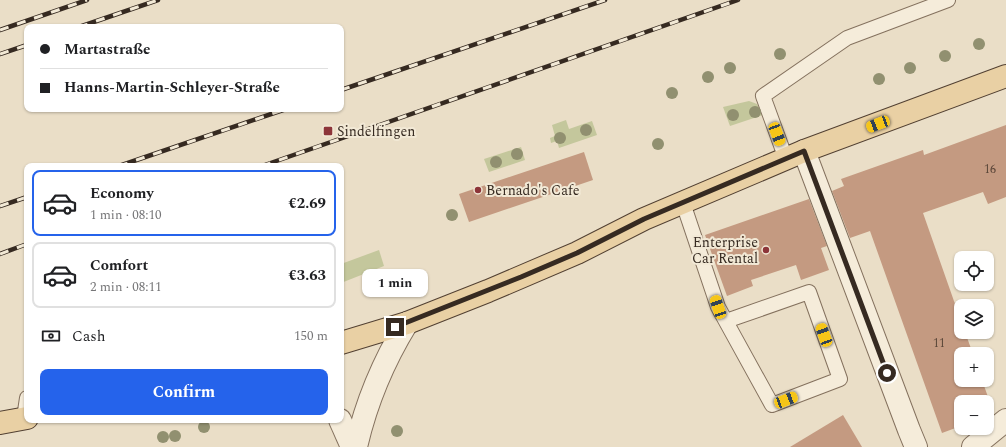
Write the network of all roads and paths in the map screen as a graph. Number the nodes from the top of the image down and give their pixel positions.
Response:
1 (948, 0) edge
2 (1006, 76) edge
3 (795, 155) junction
4 (683, 203) junction
5 (726, 322) junction
6 (407, 323) junction
7 (344, 342) edge
8 (24, 413) edge
9 (1006, 420) edge
10 (0, 423) edge
11 (341, 423) edge
12 (352, 447) edge
13 (356, 447) edge
14 (916, 447) edge
15 (973, 447) edge

1 - 3 lane
2 - 3 main road
3 - 4 main road
3 - 14 street
4 - 5 lane
4 - 6 main road
5 - 5 lane
6 - 7 main road
6 - 13 street
8 - 10 main road
9 - 15 street
11 - 12 street

